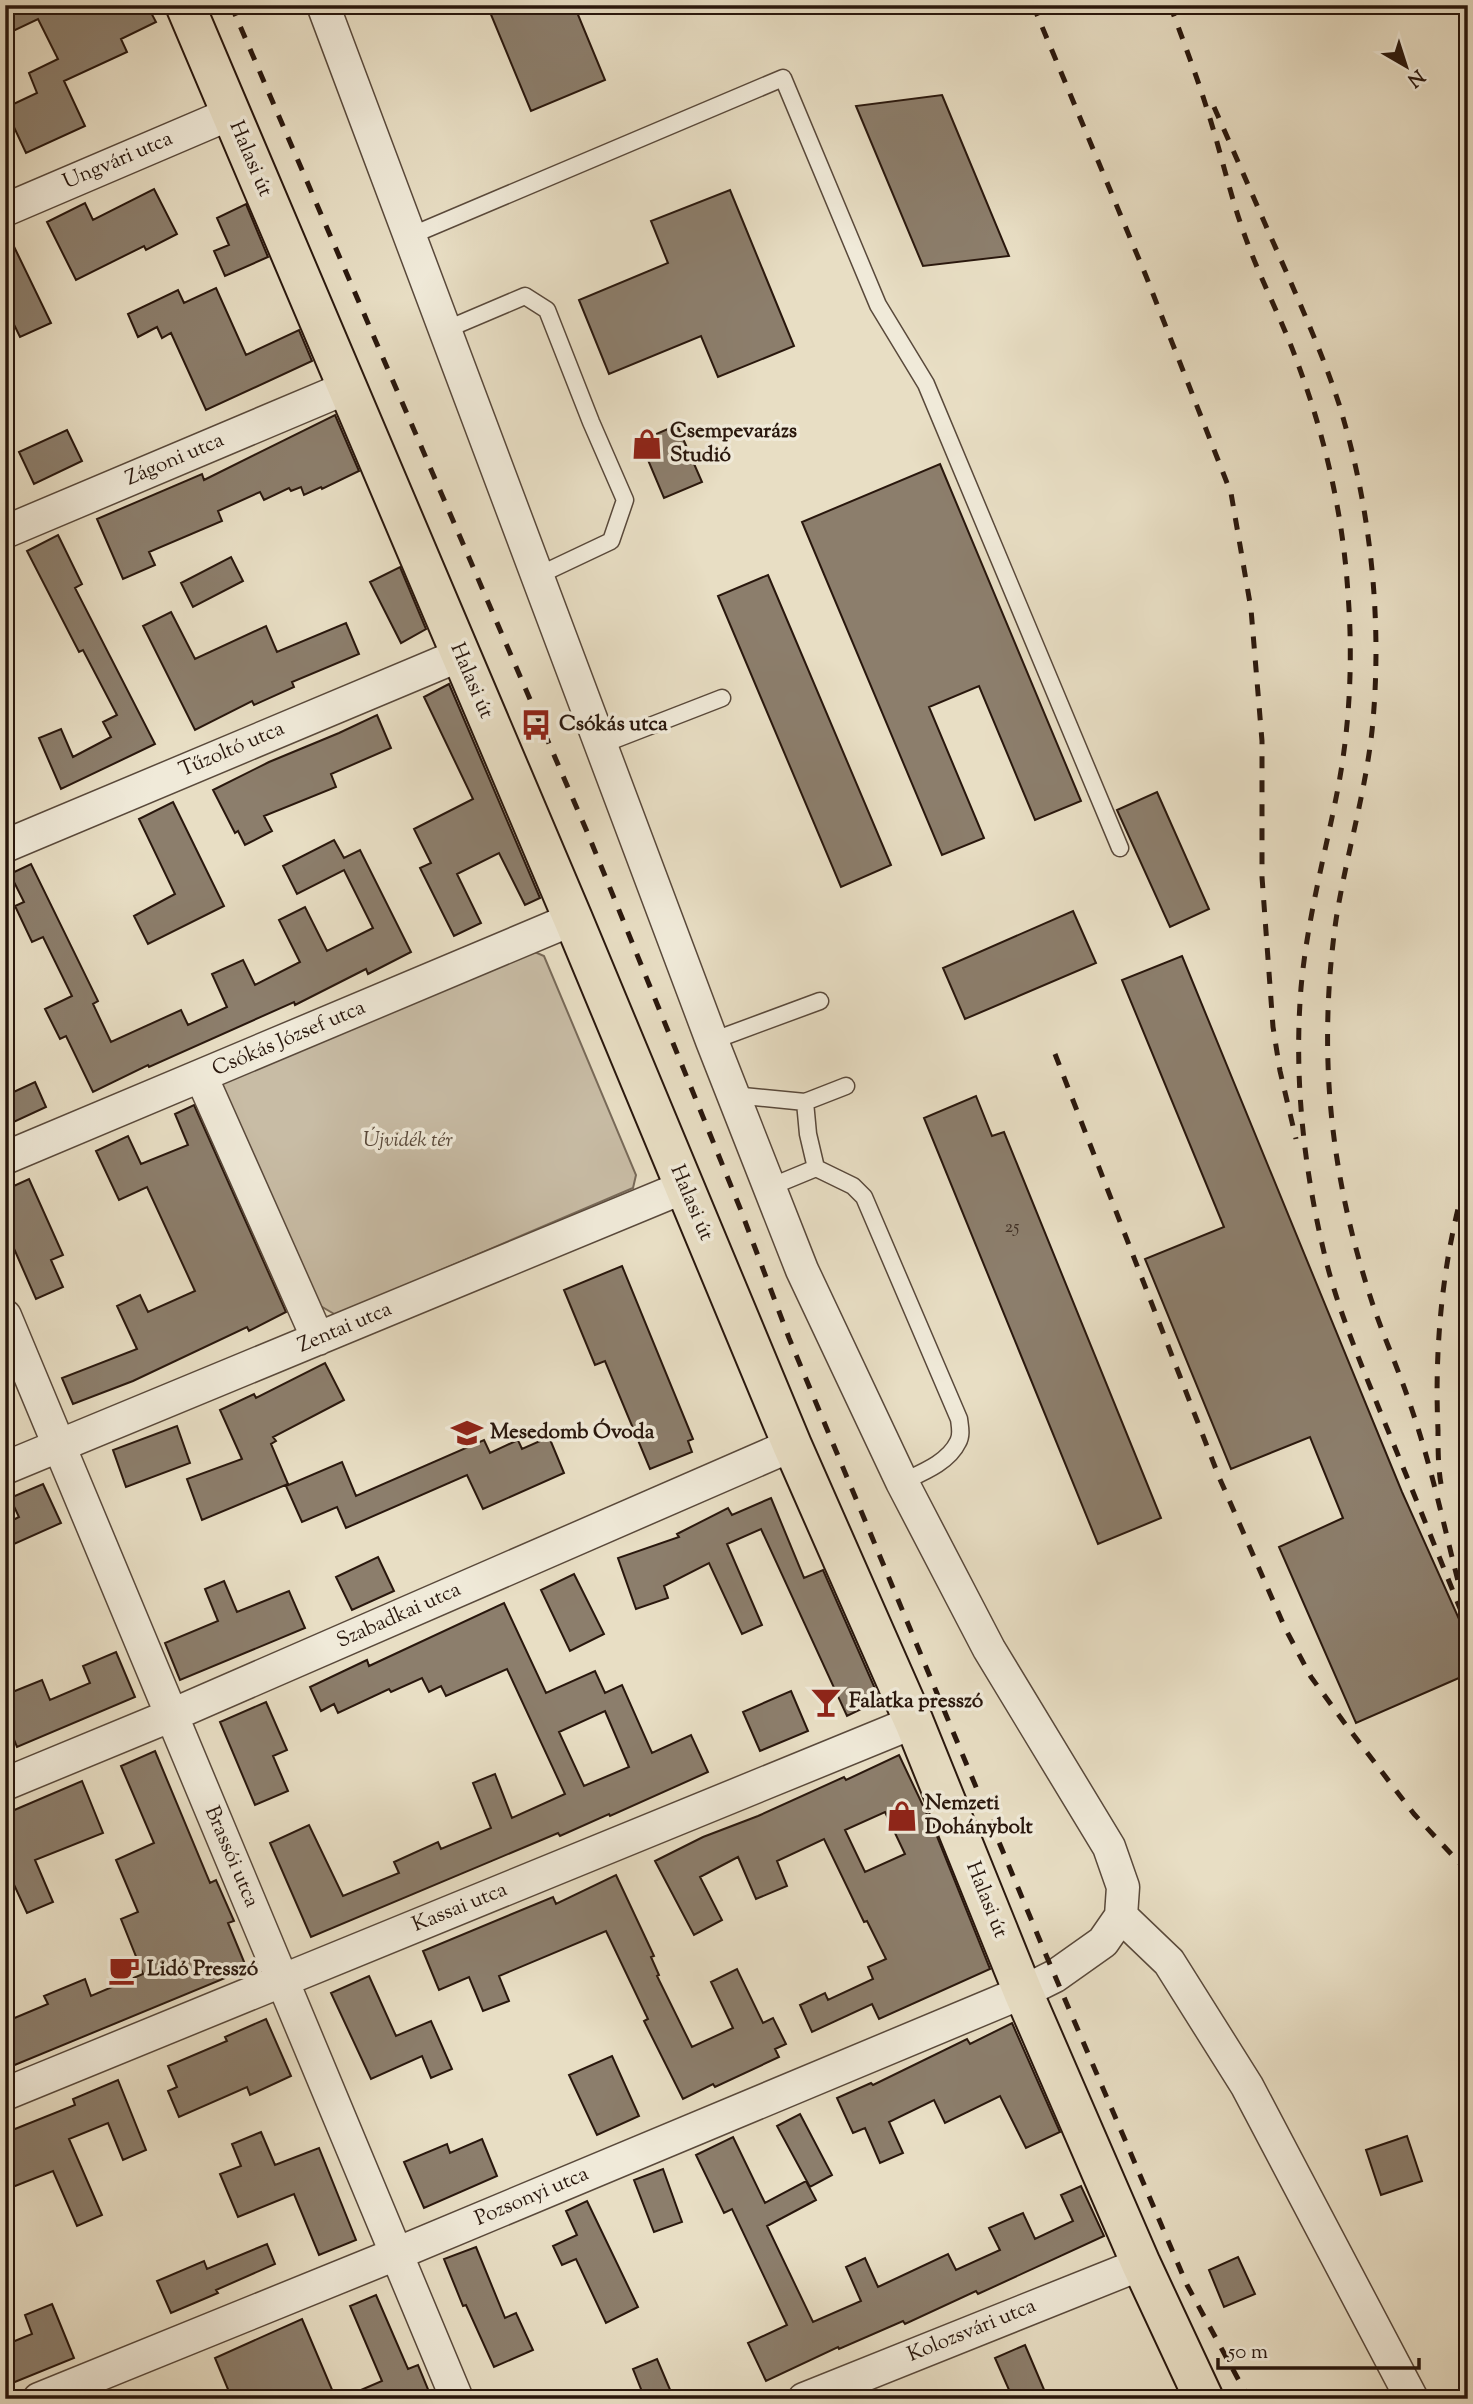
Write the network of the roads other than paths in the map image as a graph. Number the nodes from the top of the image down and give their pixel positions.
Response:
1 (185, 5) edge
2 (323, 5) edge
3 (232, 113) junction
4 (5, 210) edge
5 (410, 236) junction
6 (445, 330) junction
7 (346, 388) junction
8 (5, 532) edge
9 (537, 576) junction
10 (460, 655) junction
11 (722, 698) dead end
12 (601, 746) junction
13 (5, 846) edge
14 (1120, 848) dead end
15 (573, 919) junction
16 (820, 1001) dead end
17 (712, 1041) junction
18 (201, 1076) junction
19 (846, 1086) dead end
20 (733, 1095) junction
21 (805, 1102) junction
22 (5, 1158) edge
23 (816, 1168) junction
24 (684, 1187) junction
25 (770, 1187) junction
26 (5, 1316) edge
27 (318, 1339) junction
28 (792, 1445) junction
29 (60, 1446) junction
30 (5, 1468) edge
31 (902, 1482) junction
32 (172, 1715) junction
33 (914, 1723) junction
34 (5, 1784) edge
35 (1121, 1916) junction
36 (282, 1980) junction
37 (1023, 1992) junction
38 (5, 2094) edge
39 (396, 2254) junction
40 (1141, 2264) junction
41 (39, 2399) edge
42 (457, 2399) edge
43 (804, 2399) edge
44 (1204, 2399) edge
45 (1412, 2399) edge

1 - 3 main road, Halasi út
2 - 5 street
3 - 4 street, Ungvári utca
3 - 7 main road, Halasi út
5 - 6 street
5 - 14 lane
6 - 9 street
6 - 9 lane
7 - 8 street, Zágoni utca
7 - 10 main road, Halasi út
9 - 12 street
10 - 13 street, Tűzoltó utca
10 - 15 main road, Halasi út
11 - 12 lane
12 - 17 street
15 - 18 street, Csókás József utca
15 - 24 main road, Halasi út
16 - 17 lane
17 - 20 street
18 - 22 street, Csókás József utca
18 - 27 street
19 - 21 lane
20 - 21 lane
20 - 25 street
21 - 23 lane
23 - 25 lane
23 - 31 lane
24 - 27 street, Zentai utca
24 - 28 main road, Halasi út
25 - 31 street
26 - 29 street, Brassói utca
27 - 29 street, Zentai utca
28 - 32 street, Szabadkai utca
28 - 33 main road, Halasi út
29 - 30 street, Zentai utca
29 - 32 street, Brassói utca
31 - 35 street
32 - 34 street, Szabadkai utca
32 - 36 street, Brassói utca
33 - 36 street, Kassai utca
33 - 37 main road, Halasi út
35 - 37 street, Pozsonyi utca
35 - 45 street
36 - 38 street, Kassai utca
36 - 39 street, Brassói utca
37 - 39 street, Pozsonyi utca
37 - 40 main road, Halasi út
39 - 41 street, Pozsonyi utca
39 - 42 street, Brassói utca
40 - 43 street, Kolozsvári utca
40 - 44 main road, Halasi út

